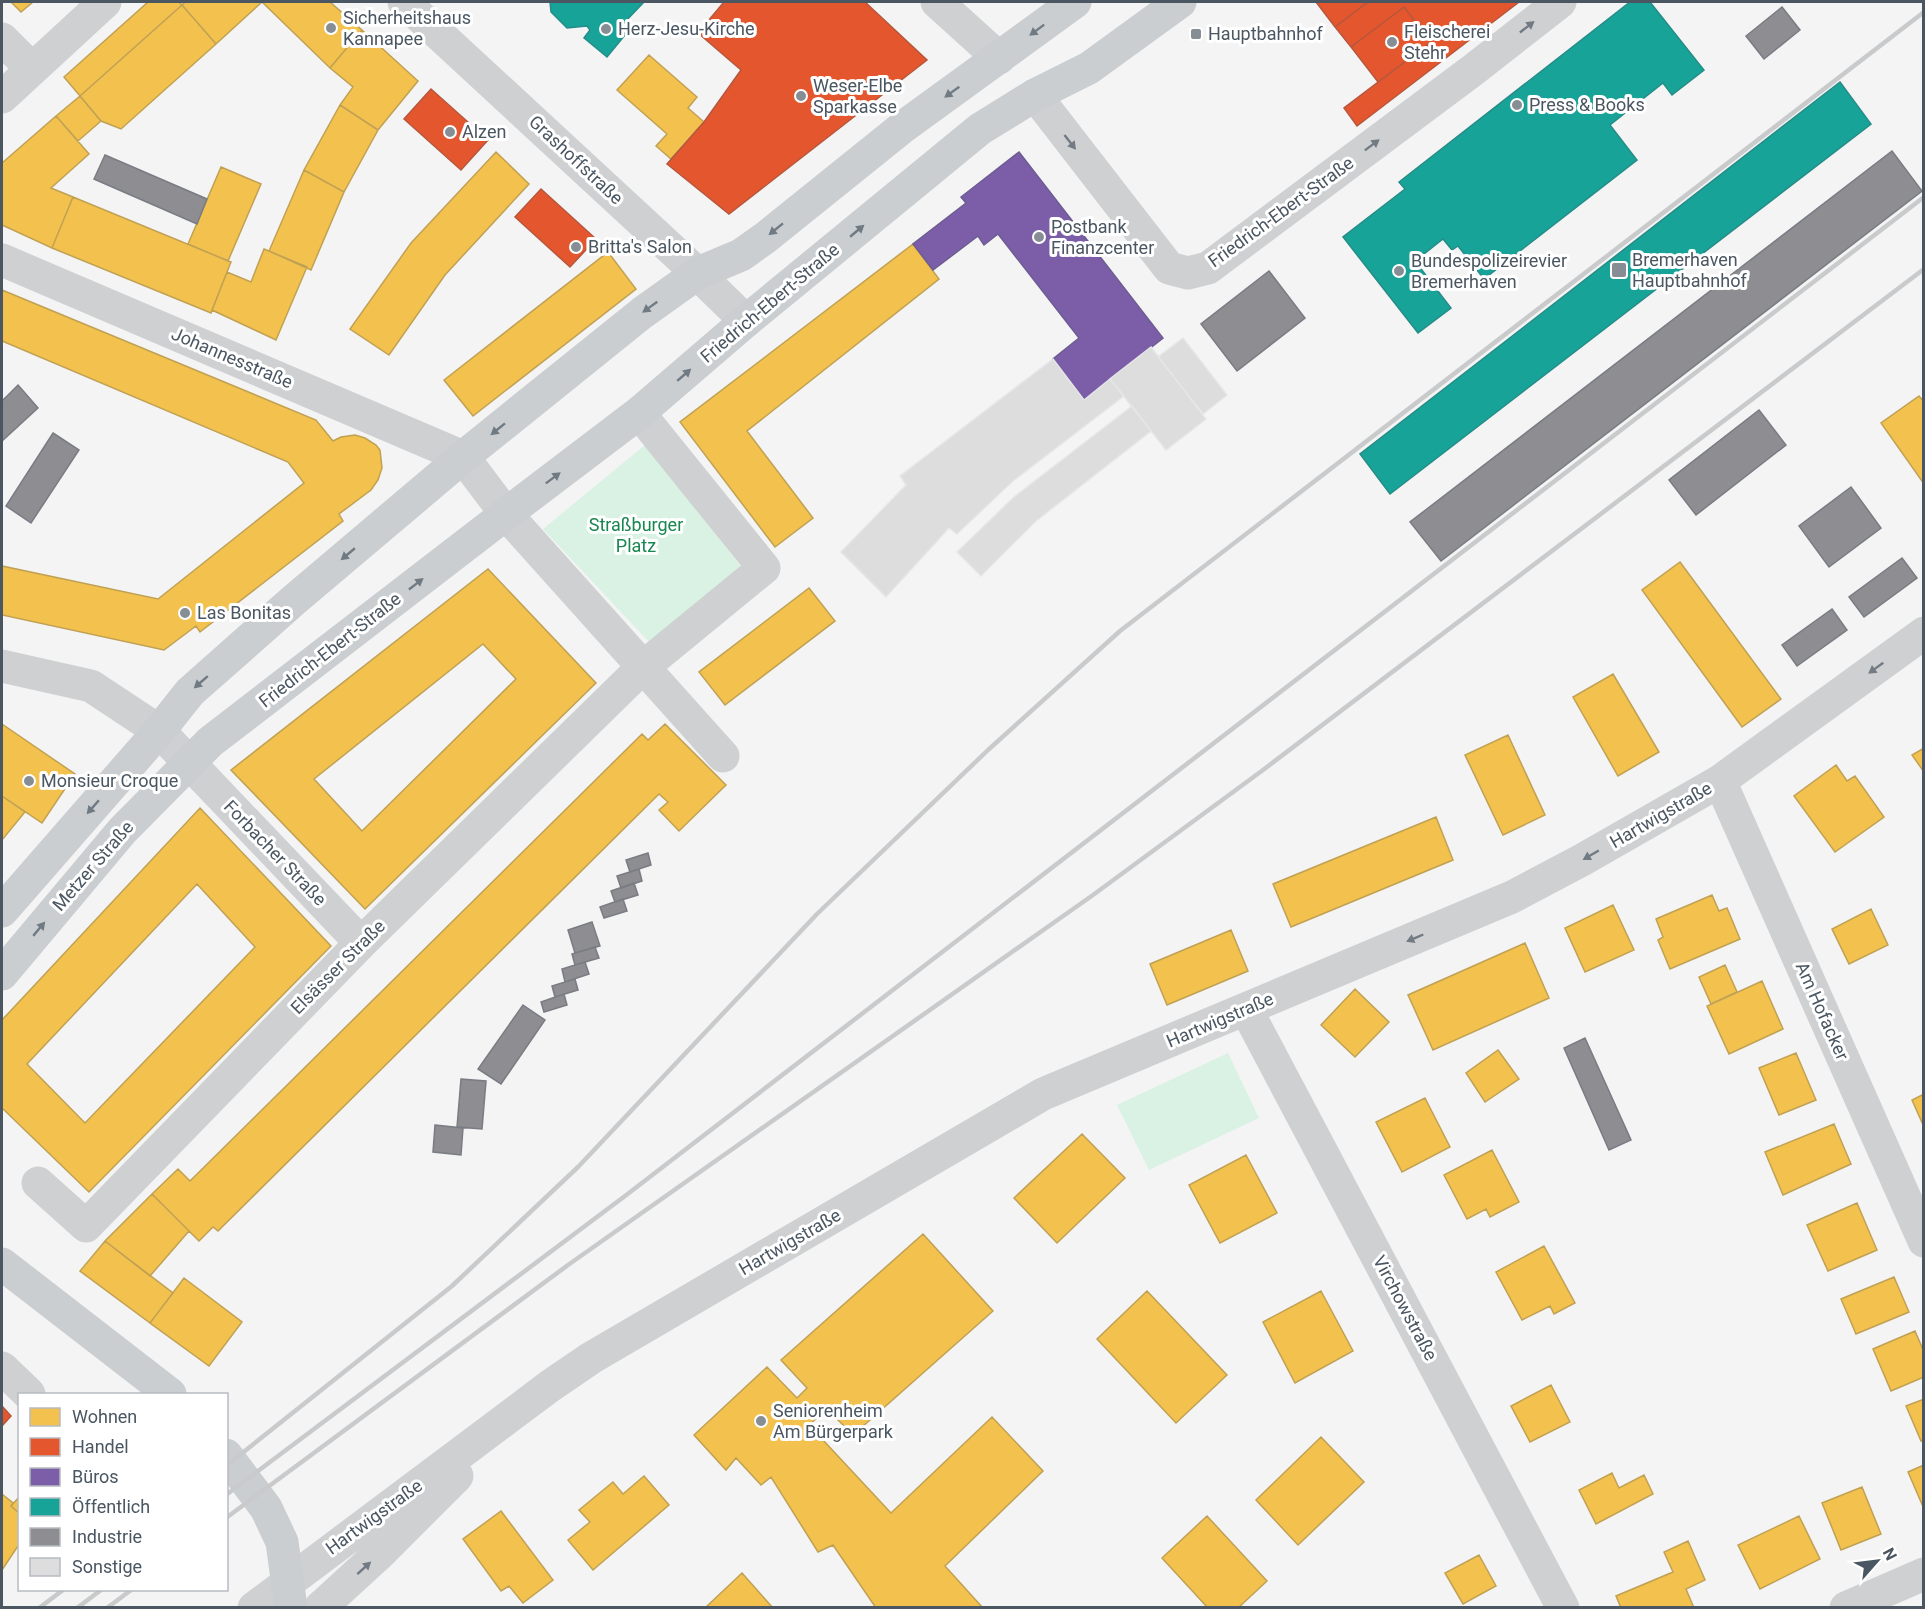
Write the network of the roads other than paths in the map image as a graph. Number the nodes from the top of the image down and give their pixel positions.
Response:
1 (105, 2) edge
2 (404, 2) edge
3 (938, 2) edge
4 (1075, 2) edge
5 (1180, 2) edge
6 (1560, 2) edge
7 (2, 39) edge
8 (999, 58) junction
9 (32, 69) junction
10 (1035, 95) junction
11 (2, 97) edge
12 (2, 260) edge
13 (698, 273) junction
14 (746, 321) junction
15 (639, 413) junction
16 (463, 457) junction
17 (506, 513) junction
18 (1923, 633) edge
19 (2, 666) edge
20 (642, 668) junction
21 (159, 731) junction
22 (723, 756) dead end
23 (189, 763) junction
24 (1720, 781) junction
25 (2, 911) edge
26 (361, 943) junction
27 (2, 974) edge
28 (1246, 1009) junction
29 (38, 1183) dead end
30 (1923, 1241) edge
31 (2, 1264) edge
32 (2, 1276) edge
33 (55, 1306) junction
34 (2, 1368) edge
35 (27, 1393) edge
36 (167, 1393) edge
37 (518, 1411) junction
38 (228, 1457) edge
39 (1923, 1574) edge
40 (290, 1594) edge
41 (254, 1608) edge
42 (320, 1608) edge
43 (1563, 1608) edge
44 (1846, 1608) edge

1 - 9 street
2 - 13 street, Grashoffstraße
3 - 8 street
4 -> 8 main road
5 - 10 main road, Friedrich-Ebert-Straße
10 -> 6 street, Friedrich-Ebert-Straße
7 - 9 street
8 - 10 main road, Friedrich-Ebert-Straße
8 -> 13 main road
9 - 11 street
14 -> 10 main road, Friedrich-Ebert-Straße
12 - 16 street, Johannesstraße
13 - 14 street, Grashoffstraße
13 -> 16 main road
15 -> 14 main road, Friedrich-Ebert-Straße
17 -> 15 main road, Friedrich-Ebert-Straße
15 - 20 street
16 - 17 street
16 -> 21 main road
17 - 20 street
23 -> 17 main road, Friedrich-Ebert-Straße
18 -> 24 street, Hartwigstraße
19 - 21 street
20 - 22 street
20 - 26 street, Elsässer Straße
21 - 23 street
21 -> 25 main road
23 - 26 street, Forbacher Straße
27 -> 23 main road, Metzer Straße
24 -> 28 street, Hartwigstraße
24 - 30 street, Am Hofacker
26 - 29 street, Elsässer Straße
28 - 37 street, Hartwigstraße
28 - 43 street, Virchowstraße
31 - 33 main road
32 - 33 main road
33 - 36 main road
34 - 35 street
37 - 40 street, Hartwigstraße
42 -> 37 street, Hartwigstraße
38 - 40 main road
39 - 44 street
40 - 41 street, Hartwigstraße

